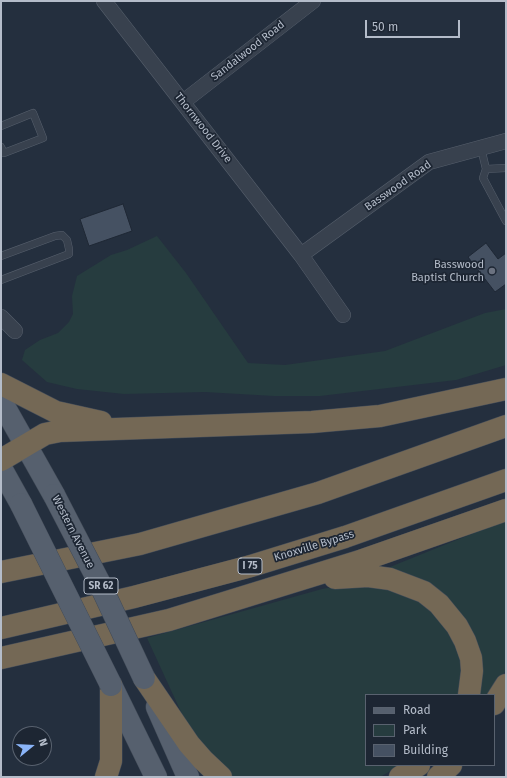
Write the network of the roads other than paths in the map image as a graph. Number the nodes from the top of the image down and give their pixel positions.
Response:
1 (104, 1) edge
2 (314, 1) edge
3 (183, 102) junction
4 (1, 126) edge
5 (506, 141) edge
6 (1, 146) edge
7 (481, 148) junction
8 (506, 168) edge
9 (486, 169) junction
10 (506, 221) edge
11 (301, 255) junction
12 (1, 256) edge
13 (2, 279) edge
14 (343, 315) dead end
15 (1, 317) edge
16 (15, 331) dead end
17 (1, 384) edge
18 (506, 389) edge
19 (1, 401) edge
20 (506, 426) edge
21 (141, 427) junction
22 (26, 444) junction
23 (1, 460) edge
24 (1, 468) edge
25 (506, 480) edge
26 (506, 510) edge
27 (1, 572) edge
28 (169, 620) junction
29 (1, 628) edge
30 (1, 658) edge
31 (144, 678) junction
32 (111, 685) junction
33 (506, 685) edge
34 (468, 694) edge
35 (495, 702) edge
36 (417, 766) edge
37 (450, 766) edge
38 (106, 777) edge
39 (156, 777) edge
40 (188, 777) edge
41 (221, 777) edge
42 (400, 777) edge
43 (438, 777) edge

1 - 3 street, Thornwood Drive
2 - 3 street, Sandalwood Road
3 - 11 street, Thornwood Drive
4 - 6 lane
5 - 7 street, Basswood Road
7 - 9 lane
7 - 11 street, Basswood Road
8 - 9 lane
9 - 10 lane
11 - 14 street, Thornwood Drive
12 - 13 lane
15 - 16 street
17 - 21 highway
18 - 21 highway
19 - 22 main road, Western Avenue / SR 62
20 - 27 highway
21 - 22 highway
22 - 23 highway
22 - 31 main road, Western Avenue / SR 62, bridge
24 - 32 main road, SR 62, bridge
25 - 29 highway, Knoxville Bypass / I 75
26 - 28 highway
28 - 30 highway
28 - 34 highway
31 - 40 main road, Western Avenue / SR 62
31 - 41 highway
32 - 38 highway
32 - 39 main road, SR 62
33 - 35 highway
36 - 42 highway
37 - 43 highway

